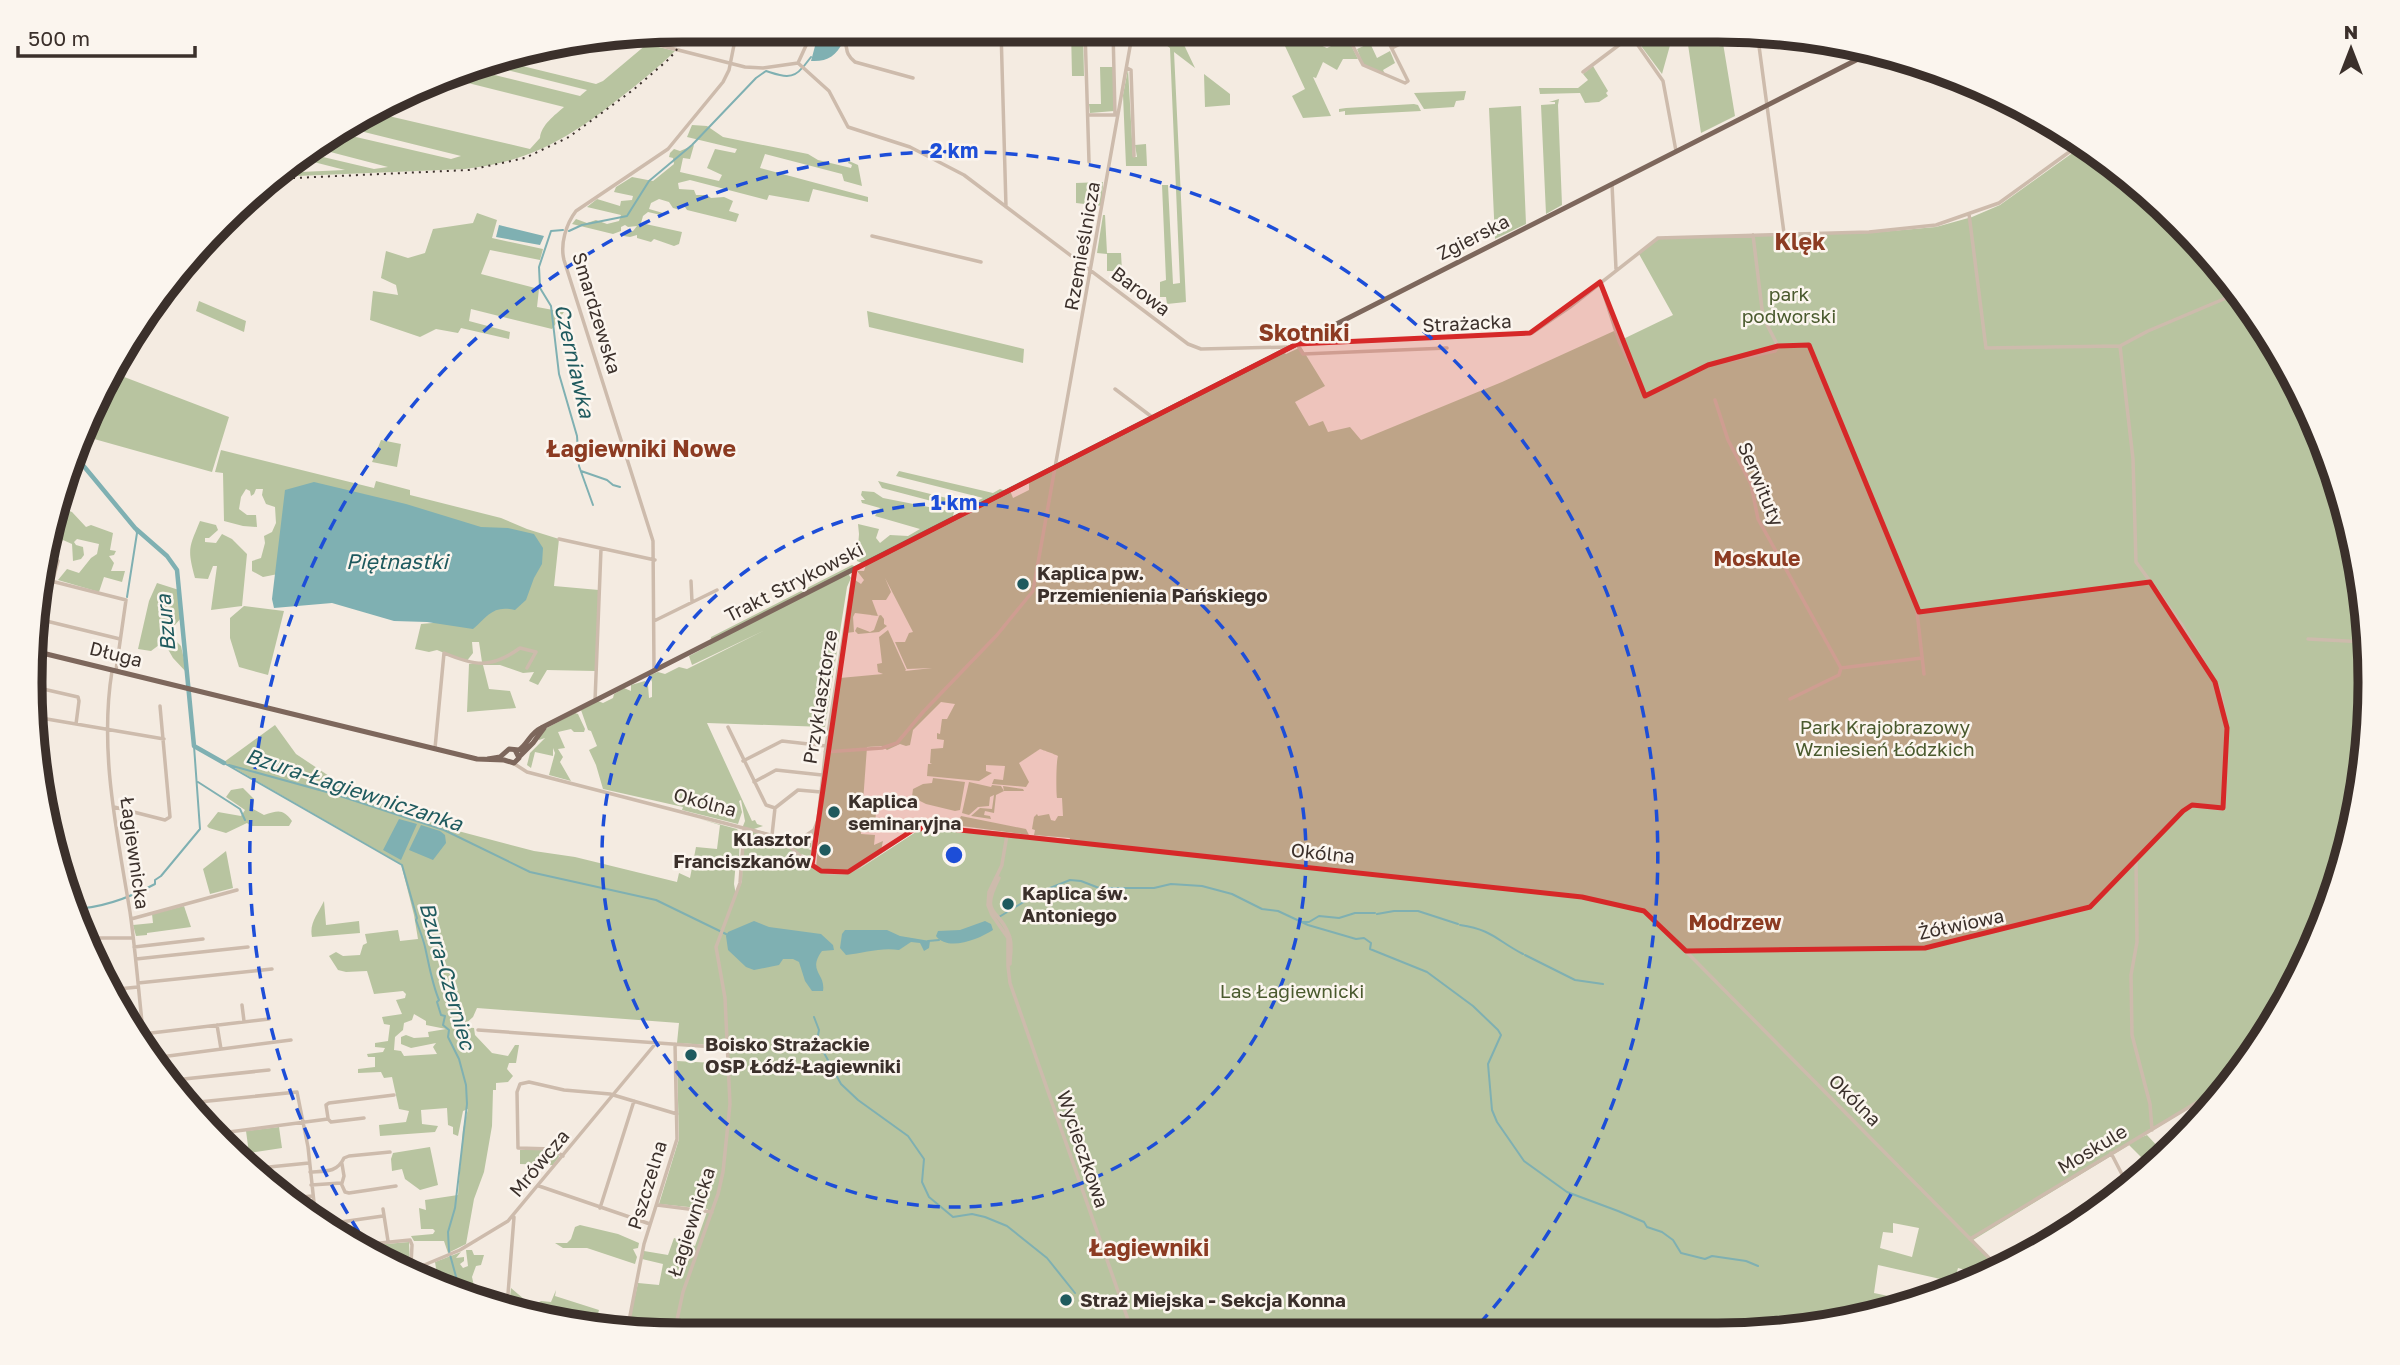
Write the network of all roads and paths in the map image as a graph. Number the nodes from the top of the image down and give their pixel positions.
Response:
1 (734, 42) edge
2 (808, 42) edge
3 (845, 42) edge
4 (1001, 42) edge
5 (1085, 42) edge
6 (1114, 42) edge
7 (1131, 42) edge
8 (1351, 42) edge
9 (1389, 42) edge
10 (1404, 42) edge
11 (1624, 42) edge
12 (1636, 42) edge
13 (650, 43) edge
14 (1759, 43) edge
15 (1392, 48) junction
16 (1860, 58) edge
17 (730, 63) junction
18 (798, 63) junction
19 (1127, 68) junction
20 (1583, 72) dead end
21 (913, 78) dead end
22 (1768, 105) junction
23 (1088, 115) junction
24 (1117, 115) junction
25 (2072, 150) edge
26 (1676, 151) junction
27 (1134, 156) dead end
28 (1089, 162) dead end
29 (1612, 184) junction
30 (1006, 206) junction
31 (1969, 214) junction
32 (1784, 233) junction
33 (1753, 234) junction
34 (872, 236) dead end
35 (981, 262) dead end
36 (1616, 270) junction
37 (1091, 272) junction
38 (1600, 282) junction
39 (2229, 297) edge
40 (1294, 346) junction
41 (1778, 346) junction
42 (2120, 346) junction
43 (1447, 348) dead end
44 (1115, 388) dead end
45 (1715, 400) dead end
46 (1152, 417) junction
47 (1056, 466) junction
48 (559, 539) dead end
49 (601, 549) junction
50 (54, 560) edge
51 (655, 560) junction
52 (855, 569) junction
53 (50, 581) edge
54 (691, 581) dead end
55 (53, 582) junction
56 (2150, 582) junction
57 (717, 590) dead end
58 (47, 599) edge
59 (692, 602) junction
60 (1918, 612) junction
61 (45, 620) edge
62 (653, 621) junction
63 (120, 639) junction
64 (2308, 639) dead end
65 (2357, 642) edge
66 (43, 653) edge
67 (1922, 658) junction
68 (527, 668) dead end
69 (1841, 668) junction
70 (114, 670) junction
71 (654, 671) junction
72 (1924, 674) dead end
73 (42, 689) edge
74 (189, 689) joint
75 (1790, 699) dead end
76 (594, 701) junction
77 (160, 706) dead end
78 (43, 718) edge
79 (76, 724) junction
80 (547, 725) junction
81 (728, 727) dead end
82 (106, 730) junction
83 (163, 739) junction
84 (826, 746) junction
85 (435, 748) junction
86 (515, 750) junction
87 (825, 752) junction
88 (504, 754) junction
89 (488, 759) junction
90 (514, 760) junction
91 (743, 761) junction
92 (822, 775) junction
93 (754, 782) junction
94 (821, 792) junction
95 (114, 807) junction
96 (775, 808) junction
97 (744, 830) junction
98 (814, 830) junction
99 (772, 835) junction
100 (1007, 835) junction
101 (788, 844) junction
102 (2136, 860) junction
103 (812, 865) junction
104 (237, 890) dead end
105 (131, 919) junction
106 (95, 938) edge
107 (133, 938) junction
108 (202, 939) dead end
109 (134, 947) junction
110 (248, 947) dead end
111 (1686, 951) junction
112 (135, 959) junction
113 (272, 969) dead end
114 (138, 985) junction
115 (120, 989) edge
116 (242, 1005) dead end
117 (269, 1018) dead end
118 (244, 1021) junction
119 (142, 1025) edge
120 (217, 1025) junction
121 (478, 1030) dead end
122 (147, 1033) edge
123 (290, 1040) dead end
124 (656, 1043) junction
125 (675, 1044) junction
126 (728, 1048) junction
127 (221, 1049) junction
128 (163, 1057) edge
129 (269, 1070) dead end
130 (180, 1079) edge
131 (613, 1094) junction
132 (394, 1095) dead end
133 (2206, 1097) edge
134 (634, 1101) junction
135 (198, 1102) edge
136 (677, 1114) junction
137 (364, 1118) dead end
138 (328, 1119) junction
139 (302, 1122) junction
140 (2152, 1129) junction
141 (227, 1132) edge
142 (390, 1152) dead end
143 (2111, 1153) junction
144 (564, 1156) junction
145 (342, 1162) junction
146 (309, 1163) junction
147 (264, 1167) edge
148 (310, 1172) junction
149 (2124, 1177) edge
150 (342, 1183) junction
151 (311, 1185) junction
152 (396, 1186) dead end
153 (539, 1186) junction
154 (312, 1196) junction
155 (302, 1197) edge
156 (314, 1205) edge
157 (657, 1205) junction
158 (600, 1208) junction
159 (383, 1209) dead end
160 (712, 1212) junction
161 (514, 1214) junction
162 (383, 1216) junction
163 (508, 1221) junction
164 (339, 1222) edge
165 (513, 1224) junction
166 (650, 1224) junction
167 (1970, 1239) junction
168 (387, 1241) junction
169 (373, 1243) edge
170 (1992, 1261) edge
171 (411, 1262) edge
172 (424, 1268) edge
173 (509, 1298) edge
174 (628, 1321) edge
175 (676, 1323) edge
176 (1129, 1323) edge

1 - 17 street, Smardzewska
2 - 18 street
3 - 21 street
4 - 30 street
5 - 23 street
6 - 24 street
7 - 19 street, Rzemieślnicza
8 - 15 street
9 - 15 street
10 - 15 street
11 - 20 street
12 - 26 street
13 - 17 street
14 - 22 street
16 - 22 main road, Zgierska
17 - 18 street
17 - 51 street, Smardzewska
18 - 30 street, Barowa
19 - 24 street, Rzemieślnicza
19 - 27 street
22 - 26 main road, Zgierska
22 - 32 street
23 - 24 street
23 - 28 street
24 - 37 street, Rzemieślnicza
25 - 31 street, Strażacka
26 - 29 main road, Zgierska
29 - 36 street
29 - 40 main road, Zgierska
30 - 37 street, Barowa
31 - 32 street, Strażacka
31 - 42 street
32 - 33 street, Strażacka
33 - 36 street, Strażacka
33 - 41 street
34 - 35 street
36 - 38 street, Strażacka
37 - 40 street, Barowa
37 - 47 street, Rzemieślnicza
38 - 40 street, Strażacka
38 - 41 street
39 - 42 street
40 - 43 street
40 - 46 main road, Zgierska
41 - 60 street
42 - 56 street
44 - 46 street
45 - 69 street, Serwituty
46 - 47 main road, Trakt Strykowski
47 - 52 main road, Trakt Strykowski
47 - 87 street, Rzemieślnicza
48 - 49 street
49 - 51 street
49 - 76 street
50 - 55 street
51 - 62 street, Smardzewska
52 - 71 main road, Trakt Strykowski
52 - 84 street, Przyklasztorze
53 - 55 street
54 - 59 street
55 - 58 street
55 - 63 street, Łagiewnicka
56 - 60 street
56 - 102 street, Żółwiowa
57 - 59 street
59 - 62 street
60 - 67 street
61 - 63 street
62 - 71 street, Smardzewska
63 - 70 street, Łagiewnicka
64 - 65 street
66 - 70 main road, Długa
67 - 69 street
67 - 72 street
68 - 85 street
69 - 75 street
70 - 74 main road, Długa
70 - 82 street, Łagiewnicka
71 - 76 main road, Trakt Strykowski
73 - 79 street
74 - 85 main road, Okólna
76 - 80 main road, Trakt Strykowski
77 - 83 street
78 - 79 street
79 - 82 street
80 - 86 main road, Trakt Strykowski
80 - 90 main road, Trakt Strykowski
81 - 91 street
82 - 83 street
82 - 95 street, Łagiewnicka
83 - 95 street
84 - 87 street, Przyklasztorze
84 - 91 street
85 - 89 main road, Okólna
86 - 88 main road, Trakt Strykowski
86 - 90 main road
87 - 92 street, Przyklasztorze
88 - 89 main road, Okólna
88 - 90 main road
89 - 90 main road, Okólna
90 - 97 street, Okólna
91 - 93 street
92 - 93 street
92 - 94 street, Przyklasztorze
93 - 96 street
94 - 96 street
94 - 98 street, Przyklasztorze
95 - 105 street, Łagiewnicka
96 - 99 street
97 - 99 street, Okólna
97 - 126 street, Łagiewnicka
98 - 101 street
98 - 103 street, Przyklasztorze
99 - 101 street, Okólna
100 - 103 street, Okólna
100 - 111 street, Okólna
100 - 176 street, Wycieczkowa
101 - 103 street, Okólna
102 - 111 street, Żółwiowa
102 - 140 street
104 - 105 street
105 - 107 street, Łagiewnicka
106 - 107 street
107 - 109 street, Łagiewnicka
108 - 109 street
109 - 112 street, Łagiewnicka
110 - 112 street
111 - 167 street, Okólna
112 - 114 street, Łagiewnicka
113 - 114 street
114 - 115 street
114 - 119 street, Łagiewnicka
116 - 118 street
117 - 118 street
118 - 120 street
120 - 122 street
120 - 127 street
121 - 124 street
123 - 127 street
124 - 125 street
124 - 131 street, Mrówcza
125 - 126 street
125 - 136 street, Pszczelna
126 - 160 street, Łagiewnicka
127 - 128 street
129 - 130 street
131 - 134 street
131 - 144 street, Mrówcza
131 - 144 street
132 - 138 street
133 - 140 street, Moskule
134 - 136 street
134 - 158 street
135 - 139 street
136 - 157 street, Pszczelna
137 - 138 street
138 - 139 street
139 - 141 street
139 - 146 street
140 - 143 street, Moskule
142 - 145 street
143 - 149 street
143 - 167 street, Moskule
144 - 153 street, Mrówcza
145 - 148 street
145 - 150 street
146 - 147 street
146 - 148 street
148 - 151 street
150 - 151 street
150 - 152 street
151 - 154 street
153 - 158 street
153 - 161 street, Mrówcza
154 - 155 street
154 - 156 street
157 - 160 street
157 - 166 street, Pszczelna
158 - 166 street
159 - 162 street
160 - 175 street, Łagiewnicka
161 - 163 street, Mrówcza
161 - 165 street
162 - 164 street
162 - 168 street
163 - 165 street
163 - 172 street, Mrówcza
165 - 173 street
166 - 174 street, Pszczelna
167 - 170 street, Okólna
168 - 169 street
168 - 171 street

